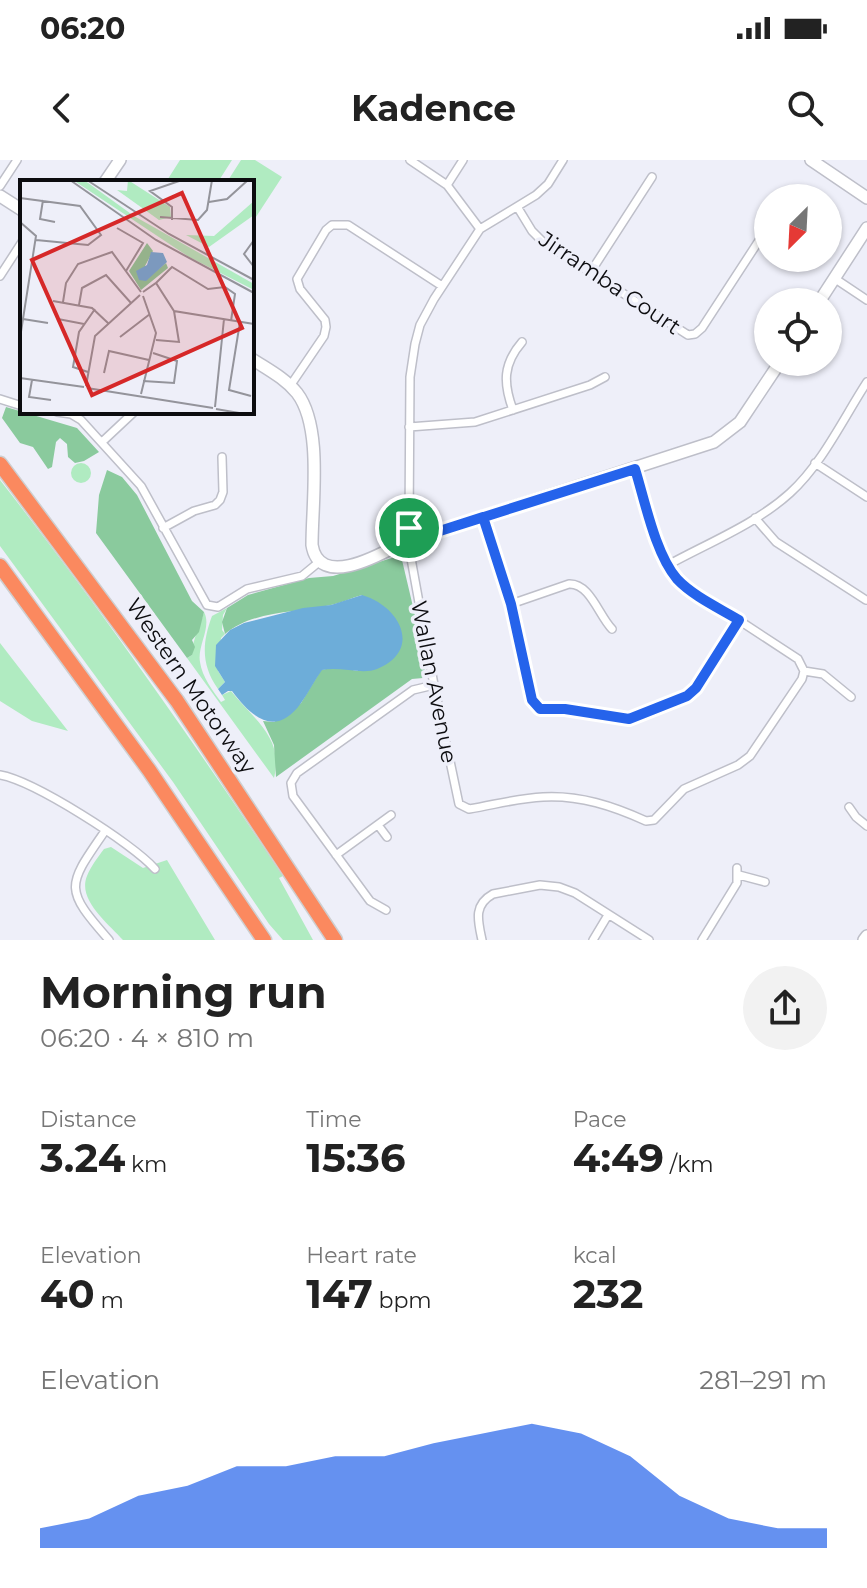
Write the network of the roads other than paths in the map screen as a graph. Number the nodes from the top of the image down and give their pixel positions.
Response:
1 (17, 160) edge
2 (120, 160) edge
3 (410, 160) edge
4 (463, 160) edge
5 (563, 160) edge
6 (811, 160) edge
7 (652, 177) dead end
8 (106, 180) edge
9 (447, 185) junction
10 (0, 186) edge
11 (0, 196) edge
12 (867, 198) edge
13 (518, 208) junction
14 (20, 209) edge
15 (867, 228) edge
16 (480, 229) junction
17 (20, 245) edge
18 (754, 248) edge
19 (590, 273) junction
20 (0, 276) edge
21 (834, 278) junction
22 (442, 286) junction
23 (828, 288) edge
24 (867, 300) edge
25 (522, 342) dead end
26 (254, 360) edge
27 (771, 376) edge
28 (605, 377) dead end
29 (867, 382) edge
30 (290, 386) junction
31 (0, 399) edge
32 (20, 405) edge
33 (513, 410) junction
34 (65, 414) edge
35 (132, 414) edge
36 (409, 427) junction
37 (102, 442) junction
38 (222, 457) dead end
39 (815, 463) junction
40 (0, 464) edge
41 (635, 469) junction
42 (867, 497) edge
43 (483, 517) junction
44 (755, 518) junction
45 (163, 528) junction
46 (409, 528) junction
47 (421, 537) junction
48 (398, 545) junction
49 (410, 553) junction
50 (319, 562) junction
51 (668, 565) junction
52 (0, 566) edge
53 (866, 600) edge
54 (511, 604) junction
55 (739, 620) junction
56 (612, 629) dead end
57 (804, 671) junction
58 (434, 685) junction
59 (851, 697) dead end
60 (0, 775) edge
61 (849, 807) dead end
62 (391, 815) dead end
63 (378, 825) junction
64 (867, 826) edge
65 (105, 831) junction
66 (387, 837) dead end
67 (336, 855) junction
68 (155, 869) dead end
69 (765, 882) dead end
70 (386, 910) dead end
71 (608, 915) junction
72 (109, 940) edge
73 (264, 940) edge
74 (335, 940) edge
75 (482, 940) edge
76 (593, 940) edge
77 (649, 940) edge
78 (702, 940) edge

1 - 10 street
2 - 8 street
3 - 9 street
4 - 9 street
5 - 13 street
6 - 12 street
7 - 19 street
9 - 16 street
11 - 14 street
13 - 16 street
13 - 19 street, Jirramba Court
15 - 21 street
16 - 22 street
17 - 20 street
18 - 19 street, Jirramba Court
21 - 23 street
21 - 24 street
22 - 30 street
22 - 36 street
25 - 33 street
26 - 30 street
27 - 41 street
28 - 33 street
29 - 39 street
30 - 50 street
31 - 32 street
33 - 36 street
34 - 37 street
35 - 37 street
36 - 46 street
37 - 45 street
38 - 45 street
39 - 42 street
39 - 44 street
40 - 74 highway, Western Motorway
41 - 43 street
41 - 51 street
43 - 47 street
43 - 54 street
44 - 51 street
44 - 53 street
45 - 50 street
46 - 47 street
46 - 48 street
47 - 49 street
48 - 49 street
48 - 50 street
49 - 58 street, Wallan Avenue
51 - 55 street
52 - 73 highway
54 - 55 street
54 - 56 street
55 - 57 street
57 - 58 street, Wallan Avenue
57 - 59 street
58 - 67 street
60 - 65 street
61 - 64 street
62 - 63 street
63 - 66 street
63 - 67 street
65 - 68 street
65 - 72 street
67 - 70 street
69 - 78 street
71 - 75 street
71 - 76 street
71 - 77 street

